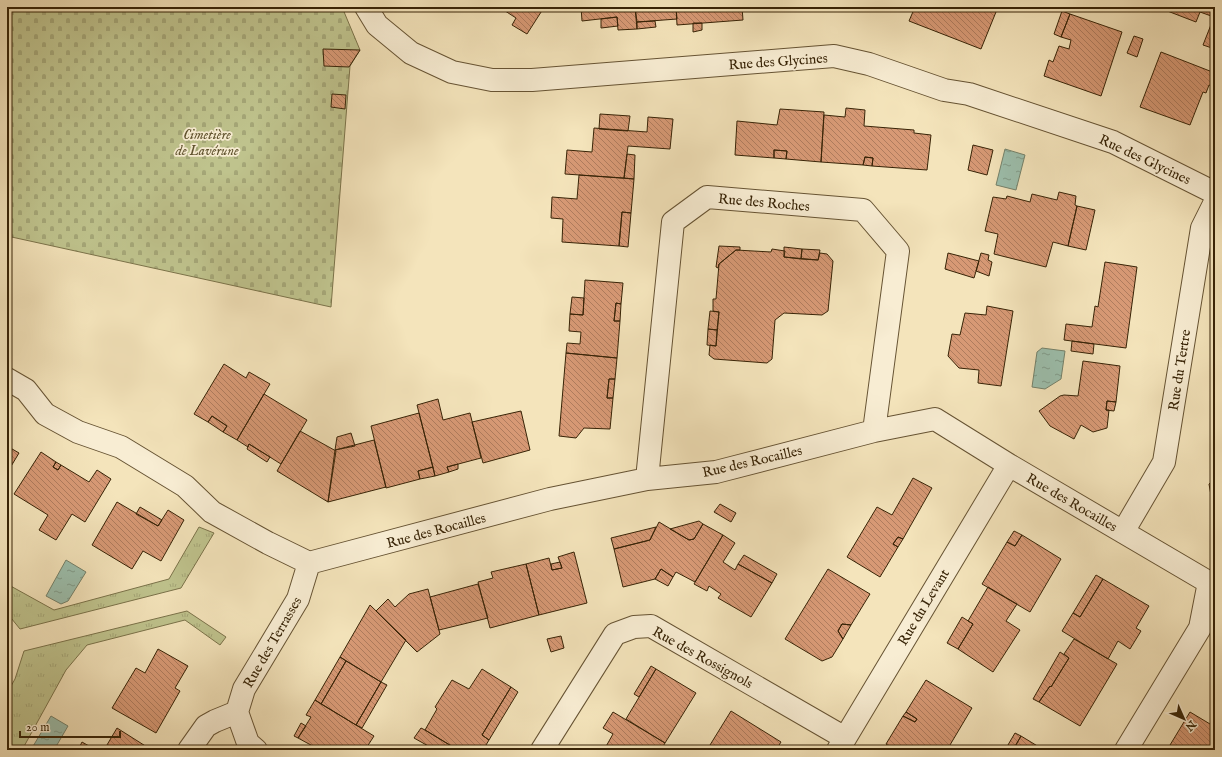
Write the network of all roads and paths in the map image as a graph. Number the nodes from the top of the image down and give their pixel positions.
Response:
1 (366, 7) edge
2 (1215, 193) edge
3 (1215, 202) edge
4 (7, 379) edge
5 (874, 431) junction
6 (1009, 465) junction
7 (647, 479) junction
8 (1123, 532) junction
9 (309, 563) junction
10 (1212, 584) edge
11 (237, 712) junction
12 (842, 744) edge
13 (252, 747) edge
14 (189, 750) edge
15 (542, 750) edge
16 (1126, 750) edge

1 - 2 street, Rue des Glycines
3 - 8 street, Rue du Tertre
4 - 9 street
5 - 6 street, Rue des Rocailles
5 - 7 street, Rue des Rocailles
5 - 7 street, Rue des Roches
6 - 8 street, Rue des Rocailles
6 - 12 street, Rue du Levant
7 - 9 street, Rue des Rocailles
8 - 10 street, Rue des Rocailles
9 - 11 street, Rue des Terrasses
10 - 16 street
11 - 13 street
11 - 14 street
12 - 15 street, Rue des Rossignols

